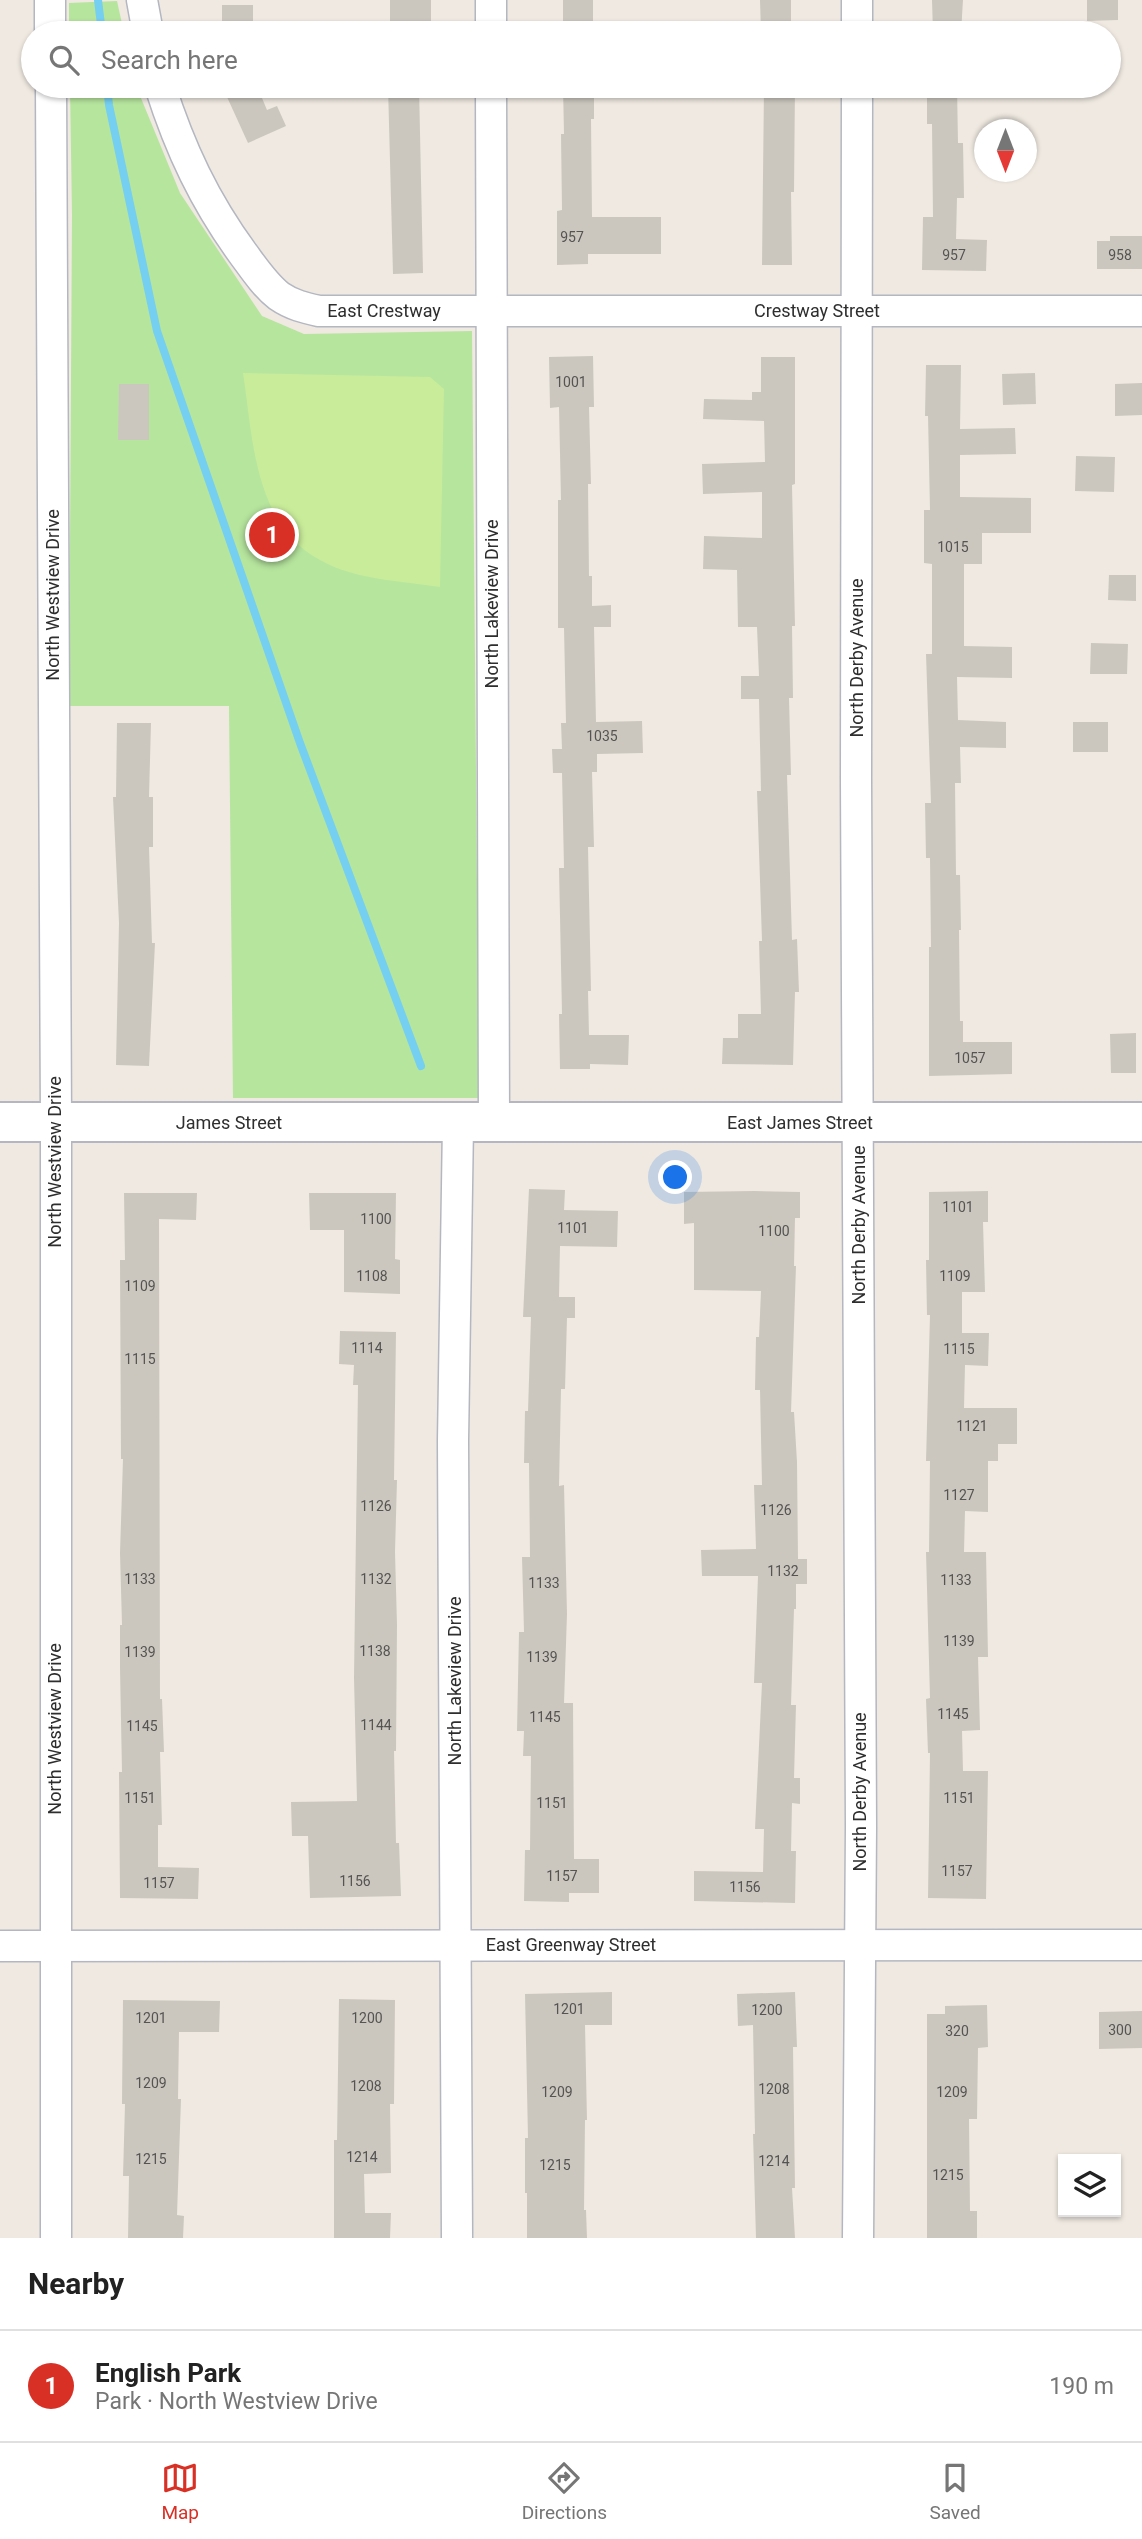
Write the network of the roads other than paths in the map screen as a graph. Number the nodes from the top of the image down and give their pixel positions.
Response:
1 (50, 0) edge
2 (142, 0) edge
3 (491, 0) edge
4 (857, 0) edge
5 (50, 21) edge
6 (146, 21) edge
7 (491, 21) edge
8 (857, 21) edge
9 (51, 98) edge
10 (164, 98) edge
11 (491, 98) edge
12 (857, 98) edge
13 (491, 311) junction
14 (857, 311) junction
15 (1142, 311) edge
16 (0, 1122) edge
17 (56, 1122) junction
18 (1142, 1122) edge
19 (476, 1123) junction
20 (859, 1123) junction
21 (860, 1944) junction
22 (457, 1945) junction
23 (1142, 1945) edge
24 (0, 1946) edge
25 (55, 1946) junction
26 (56, 2238) edge
27 (457, 2238) edge
28 (858, 2238) edge

1 - 5 street
2 - 6 street
3 - 7 street
4 - 8 street
9 - 17 street, North Westview Drive
10 - 13 street, East Crestway
11 - 13 street, North Lakeview Drive
12 - 14 street, North Derby Avenue
13 - 14 street, Crestway Street
13 - 19 street, North Lakeview Drive
14 - 15 street, Crestway Street
14 - 20 street, North Derby Avenue
16 - 17 street, James Street
17 - 19 street, James Street
17 - 25 street, North Westview Drive
18 - 20 street, East James Street
19 - 20 street, East James Street
19 - 22 street, North Lakeview Drive
20 - 21 street, North Derby Avenue
21 - 22 street, East Greenway Street
21 - 23 street, East Greenway Street
21 - 28 street, North Derby Avenue
22 - 25 street, East Greenway Street
22 - 27 street, North Lakeview Drive
24 - 25 street, East Greenway Street
25 - 26 street, North Westview Drive

